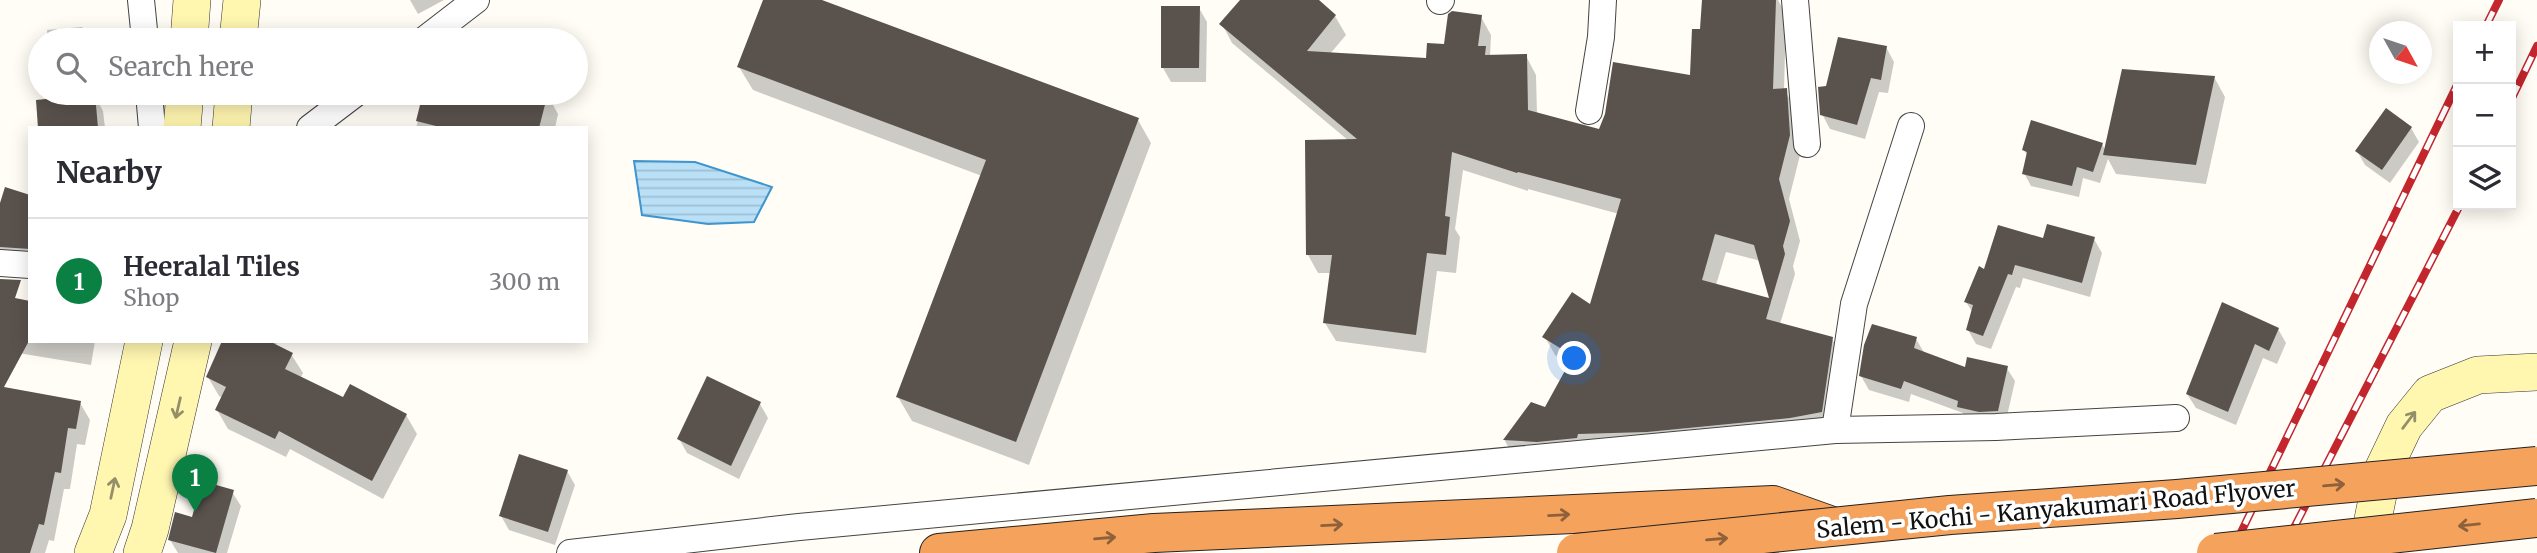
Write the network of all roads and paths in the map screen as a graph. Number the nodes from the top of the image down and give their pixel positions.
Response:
1 (141, 0) edge
2 (192, 0) edge
3 (242, 0) edge
4 (476, 0) edge
5 (1603, 0) edge
6 (1795, 0) edge
7 (144, 28) edge
8 (190, 28) edge
9 (239, 28) edge
10 (440, 28) edge
11 (150, 105) edge
12 (184, 105) edge
13 (233, 105) edge
14 (340, 105) edge
15 (1589, 111) dead end
16 (152, 126) edge
17 (182, 126) edge
18 (231, 126) edge
19 (313, 126) edge
20 (1910, 126) dead end
21 (1807, 144) dead end
22 (0, 263) edge
23 (28, 265) edge
24 (144, 343) edge
25 (193, 343) edge
26 (2535, 364) edge
27 (2176, 418) dead end
28 (1835, 430) junction
29 (2537, 466) edge
30 (2537, 518) edge
31 (1832, 526) junction
32 (93, 553) edge
33 (142, 553) edge
34 (570, 553) edge
35 (939, 553) edge
36 (1576, 553) edge
37 (2216, 553) edge
38 (2372, 553) edge

1 - 7 street
2 - 8 main road
3 - 9 main road
4 - 10 street
5 - 15 street
6 - 21 street
11 - 16 street
12 - 17 main road
13 - 18 main road
14 - 19 street
20 - 28 street
22 - 23 street
32 -> 24 main road
25 -> 33 main road
38 -> 26 main road
27 - 28 street
28 - 34 street
31 -> 29 highway, Salem - Kochi - Kanyakumari Road Flyover, bridge
30 -> 37 highway, bridge
35 -> 31 highway
36 -> 31 highway, Salem - Kochi - Kanyakumari Road Flyover, bridge

